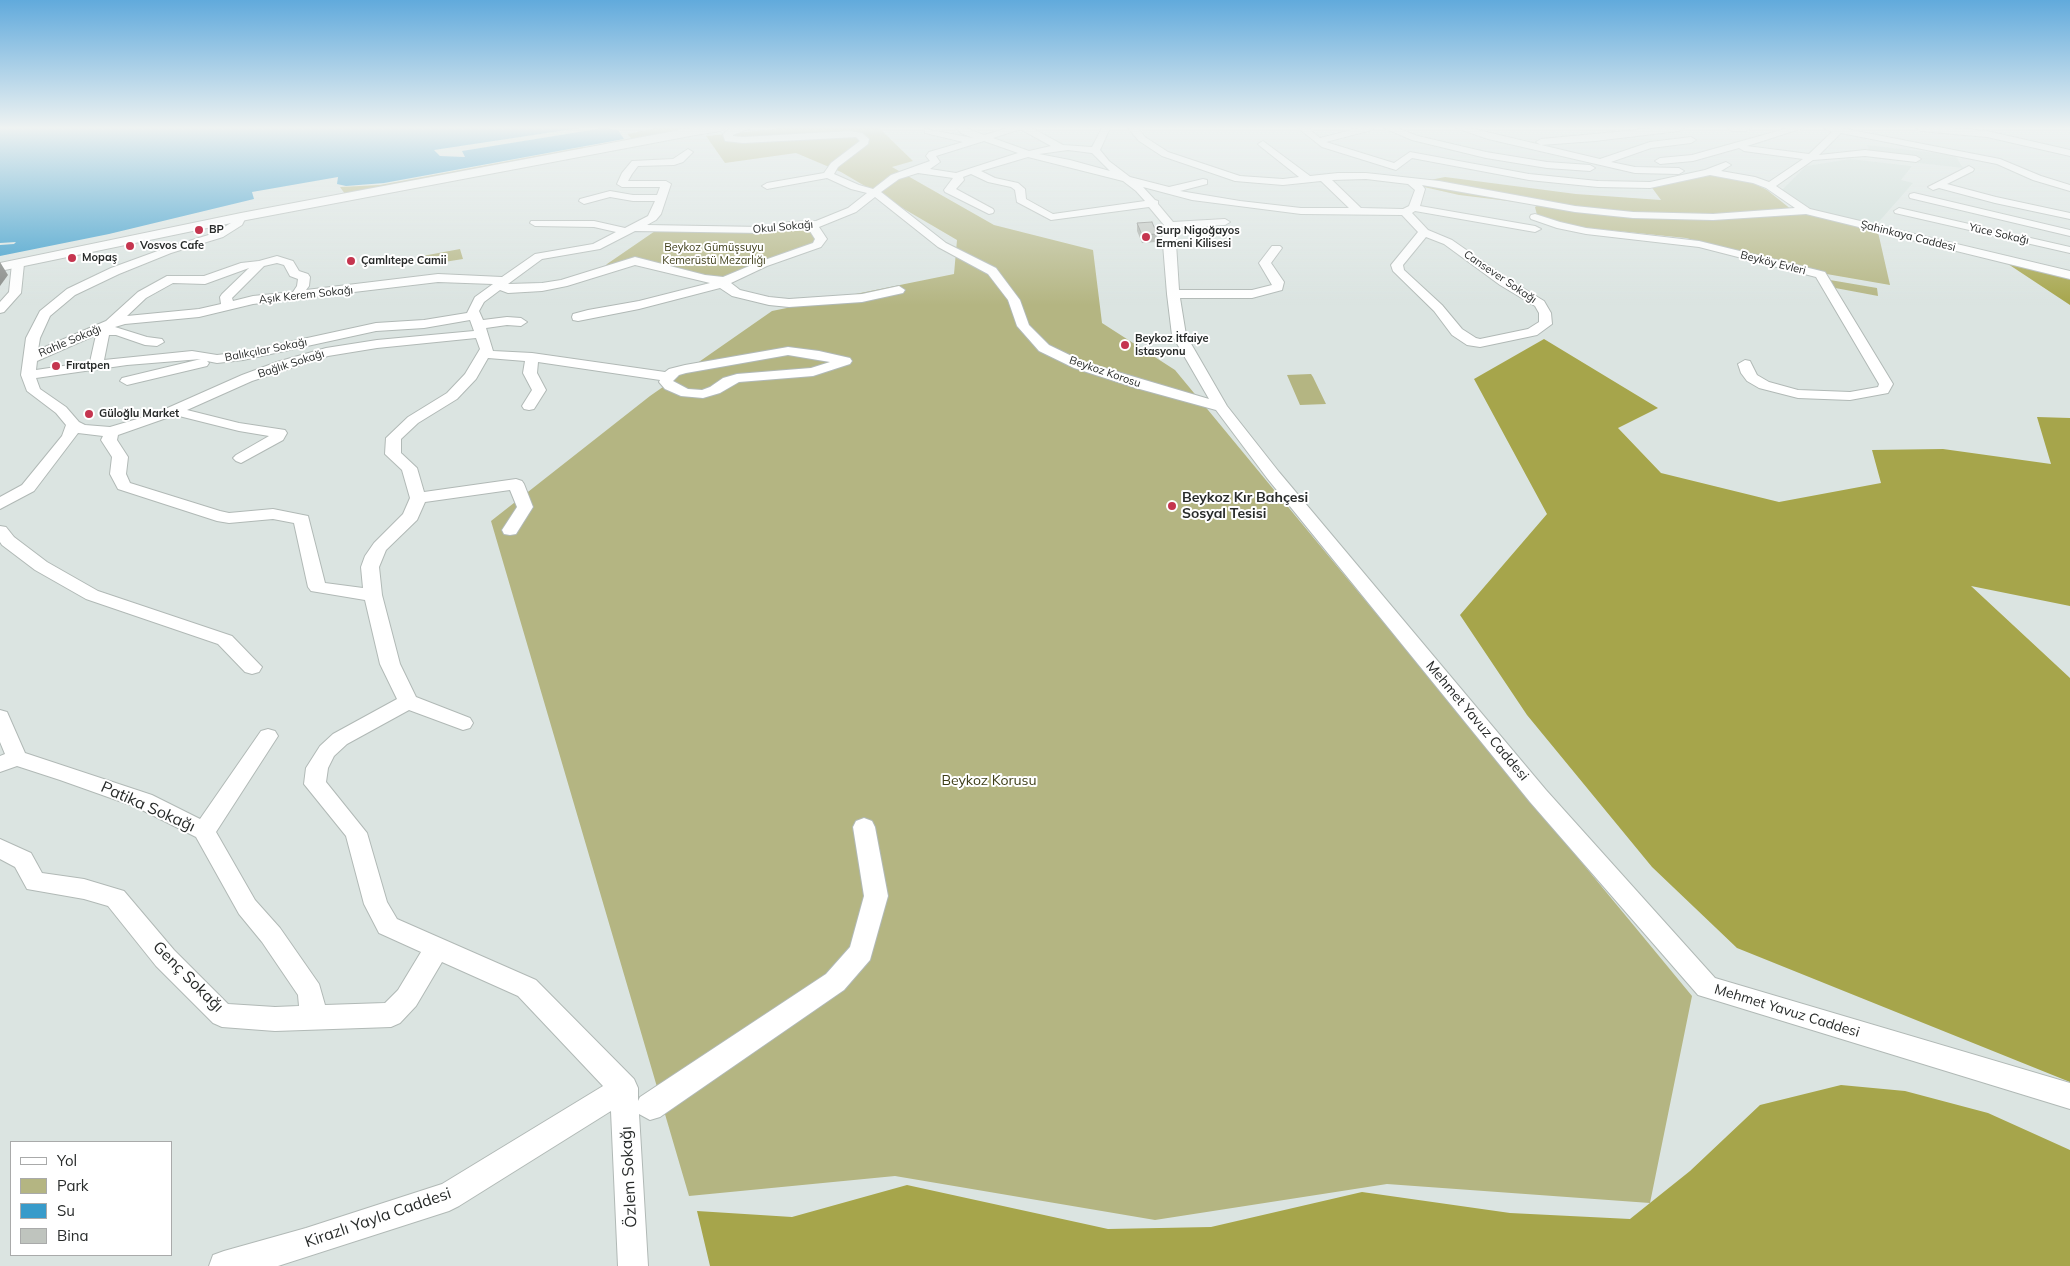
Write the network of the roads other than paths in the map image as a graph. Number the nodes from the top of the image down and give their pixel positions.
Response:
1 (399, 187) edge
2 (665, 187) edge
3 (858, 187) edge
4 (881, 187) edge
5 (952, 187) edge
6 (1017, 187) edge
7 (1137, 187) edge
8 (1188, 187) edge
9 (1333, 187) edge
10 (1449, 187) edge
11 (1643, 187) edge
12 (1656, 187) edge
13 (1771, 187) edge
14 (1934, 187) edge
15 (1947, 187) edge
16 (1653, 188) joint
17 (1420, 189) joint
18 (874, 192) junction
19 (1914, 196) junction
20 (1160, 197) junction
21 (660, 198) junction
22 (584, 201) dead end
23 (1410, 210) junction
24 (989, 211) dead end
25 (1358, 211) junction
26 (1806, 211) junction
27 (1899, 211) junction
28 (2070, 216) edge
29 (241, 217) junction
30 (1534, 218) junction
31 (1225, 222) dead end
32 (535, 223) dead end
33 (812, 225) junction
34 (1170, 225) junction
35 (628, 229) junction
36 (1881, 230) junction
37 (1424, 232) junction
38 (2070, 232) edge
39 (1276, 248) dead end
40 (2070, 250) edge
41 (18, 264) junction
42 (260, 264) junction
43 (0, 267) edge
44 (2070, 275) edge
45 (724, 282) junction
46 (500, 283) junction
47 (898, 290) dead end
48 (1173, 294) junction
49 (296, 296) junction
50 (227, 306) junction
51 (0, 309) edge
52 (578, 317) dead end
53 (521, 322) dead end
54 (478, 325) junction
55 (106, 327) junction
56 (157, 342) dead end
57 (484, 354) junction
58 (243, 356) junction
59 (532, 358) junction
60 (29, 359) junction
61 (218, 359) junction
62 (1745, 364) dead end
63 (96, 365) junction
64 (28, 375) junction
65 (668, 377) junction
66 (247, 378) junction
67 (127, 380) dead end
68 (529, 406) dead end
69 (1221, 407) junction
70 (174, 411) junction
71 (74, 425) junction
72 (111, 432) junction
73 (241, 458) dead end
74 (418, 498) junction
75 (0, 504) edge
76 (510, 530) dead end
77 (0, 531) edge
78 (373, 595) junction
79 (252, 667) dead end
80 (408, 702) junction
81 (0, 717) edge
82 (463, 722) dead end
83 (268, 736) dead end
84 (9, 761) edge
85 (864, 827) dead end
86 (204, 832) junction
87 (0, 848) edge
88 (437, 948) junction
89 (314, 1016) junction
90 (624, 1088) junction
91 (2070, 1096) edge
92 (650, 1107) dead end
93 (224, 1266) edge
94 (633, 1266) edge

1 - 29 main road
2 - 21 street
3 - 18 street
4 - 18 street, Okul Sokağı
5 - 24 street
6 - 20 street
7 - 20 street
8 - 20 street
9 - 25 street
10 - 30 street, Şahinkaya Caddesi
11 - 16 street
12 - 16 street
13 - 26 street
14 - 19 street
15 - 28 street
17 - 23 street
17 - 30 street
18 - 33 street, Okul Sokağı
18 - 69 street, Beykoz Korosu
19 - 27 street
19 - 38 street
20 - 25 street
20 - 34 street
21 - 22 street
21 - 35 street
23 - 25 street
23 - 30 street
23 - 37 street, Cansever Sokağı
26 - 30 street, Şahinkaya Caddesi
26 - 36 street, Şahinkaya Caddesi
27 - 36 street
27 - 40 street, Yüce Sokağı
29 - 41 main road
29 - 60 street
30 - 62 street, Beyköy Evleri
31 - 34 street
32 - 35 street
33 - 35 street, Okul Sokağı
33 - 45 street
34 - 48 street, Mehmet Yavuz Caddesi
35 - 46 street
36 - 44 street, Şahinkaya Caddesi
37 - 37 street, Cansever Sokağı
39 - 48 street
41 - 43 main road
41 - 51 street
42 - 49 street, Rahle Sokağı
42 - 50 street
42 - 55 street, Rahle Sokağı
45 - 46 street
45 - 47 street
45 - 52 street
46 - 49 street, Aşık Kerem Sokağı
46 - 54 street
48 - 69 street, Mehmet Yavuz Caddesi
49 - 50 street, Aşık Kerem Sokağı
50 - 55 street, Aşık Kerem Sokağı
53 - 54 street, Balıkçılar Sokağı
54 - 57 street
54 - 58 street, Balıkçılar Sokağı
54 - 66 street, Bağlık Sokağı
55 - 56 street
55 - 60 street, Rahle Sokağı
55 - 63 street
57 - 59 street
57 - 74 street
58 - 61 street, Balıkçılar Sokağı
58 - 66 street
59 - 65 street
59 - 68 street
60 - 64 street
61 - 63 street, Balıkçılar Sokağı
61 - 67 street
63 - 64 street, Balıkçılar Sokağı
64 - 71 street
65 - 65 street
66 - 70 street, Bağlık Sokağı
69 - 91 street, Mehmet Yavuz Caddesi
70 - 72 street, Bağlık Sokağı
70 - 73 street
71 - 72 street
71 - 75 street
72 - 78 street
74 - 76 street
74 - 78 street
77 - 79 street
78 - 80 street
80 - 82 street
80 - 88 street
81 - 84 street
83 - 86 street
84 - 86 street, Patika Sokağı
85 - 92 street
86 - 89 street, Patika Sokağı
87 - 89 street, Genç Sokağı
88 - 89 street, Genç Sokağı
88 - 90 street
90 - 93 street, Kirazlı Yayla Caddesi
90 - 94 street, Özlem Sokağı

